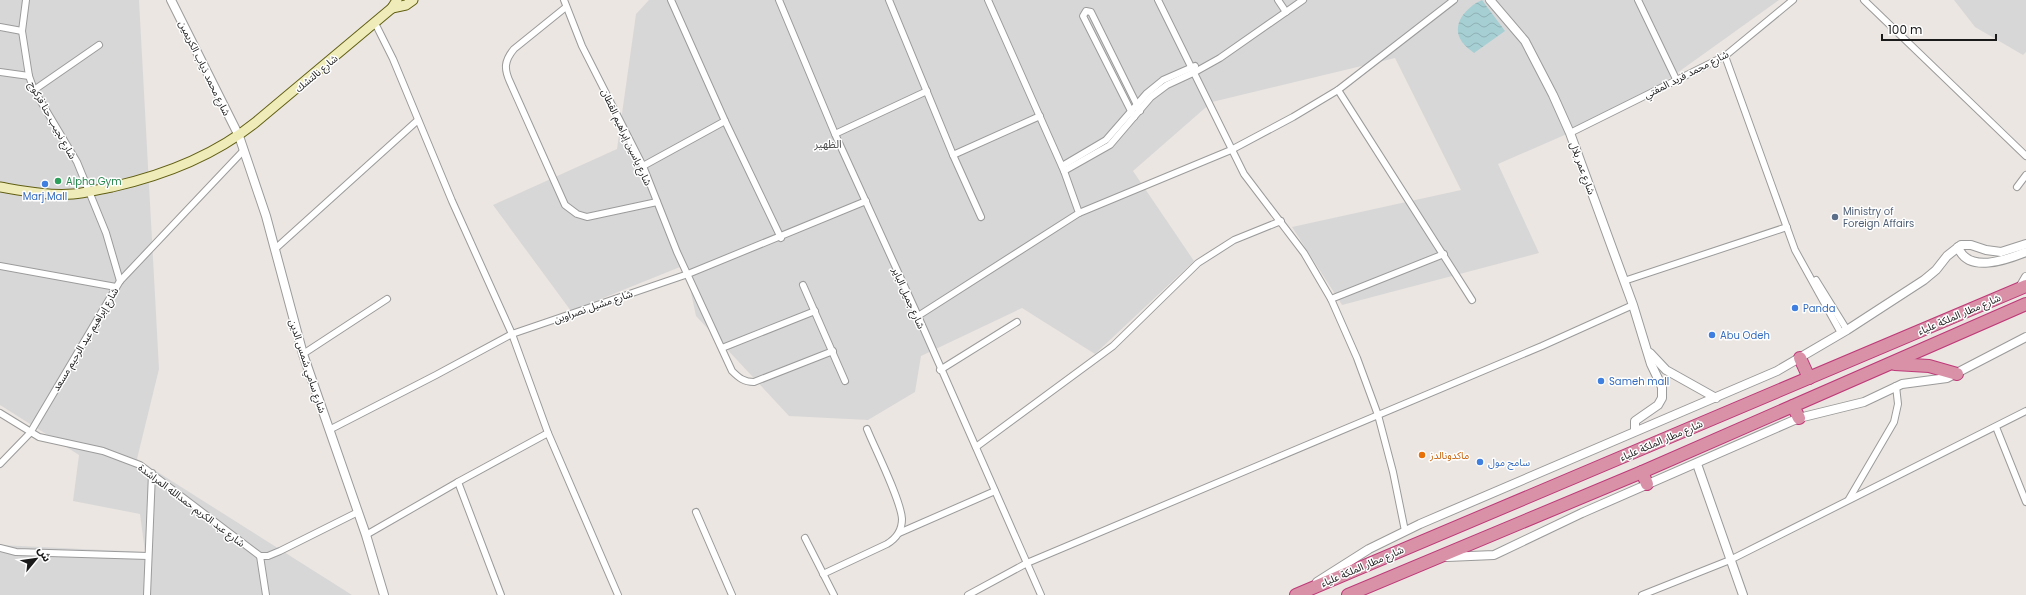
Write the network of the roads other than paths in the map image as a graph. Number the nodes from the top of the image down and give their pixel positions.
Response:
1 (26, 0) edge
2 (171, 0) edge
3 (413, 0) edge
4 (564, 0) edge
5 (672, 0) edge
6 (779, 0) edge
7 (889, 0) edge
8 (988, 0) edge
9 (1158, 0) edge
10 (1278, 0) edge
11 (1304, 0) edge
12 (1454, 0) edge
13 (1490, 0) edge
14 (1638, 0) edge
15 (1793, 0) edge
16 (1864, 0) edge
17 (394, 4) edge
18 (566, 7) junction
19 (1286, 12) junction
20 (374, 23) junction
21 (1098, 26) junction
22 (0, 27) edge
23 (22, 31) junction
24 (1090, 31) junction
25 (99, 45) dead end
26 (1725, 56) junction
27 (1194, 69) junction
28 (0, 72) edge
29 (29, 76) junction
30 (1676, 79) junction
31 (34, 90) junction
32 (1338, 90) junction
33 (928, 91) junction
34 (1138, 108) junction
35 (1133, 115) junction
36 (1040, 116) junction
37 (418, 120) junction
38 (725, 121) junction
39 (1570, 133) junction
40 (835, 134) junction
41 (239, 136) junction
42 (244, 150) junction
43 (1231, 150) junction
44 (953, 155) junction
45 (2026, 156) edge
46 (643, 166) junction
47 (1063, 168) junction
48 (2026, 175) edge
49 (0, 187) edge
50 (2017, 188) dead end
51 (88, 192) junction
52 (866, 201) junction
53 (657, 202) junction
54 (1079, 212) junction
55 (981, 217) dead end
56 (1281, 221) junction
57 (1787, 227) junction
58 (781, 238) junction
59 (2026, 244) edge
60 (1958, 247) junction
61 (275, 249) junction
62 (2026, 252) edge
63 (1444, 254) junction
64 (0, 266) edge
65 (688, 274) junction
66 (2026, 277) edge
67 (120, 280) junction
68 (1624, 282) junction
69 (803, 286) dead end
70 (116, 287) junction
71 (2022, 287) edge
72 (387, 298) dead end
73 (1331, 299) junction
74 (1472, 300) dead end
75 (2026, 304) edge
76 (1633, 305) junction
77 (815, 311) junction
78 (918, 316) junction
79 (1017, 322) dead end
80 (1844, 331) junction
81 (512, 334) junction
82 (2026, 337) edge
83 (722, 348) junction
84 (832, 351) junction
85 (1649, 351) junction
86 (303, 354) junction
87 (1800, 358) junction
88 (1892, 364) junction
89 (940, 370) junction
90 (1957, 374) junction
91 (1809, 378) junction
92 (845, 381) dead end
93 (1896, 386) junction
94 (1716, 398) junction
95 (1793, 406) junction
96 (2026, 411) edge
97 (0, 413) edge
98 (1378, 415) junction
99 (1799, 418) junction
100 (1996, 427) junction
101 (867, 429) dead end
102 (329, 430) junction
103 (1634, 431) junction
104 (30, 433) junction
105 (548, 433) junction
106 (976, 447) junction
107 (0, 464) edge
108 (1696, 464) junction
109 (1642, 472) junction
110 (152, 473) junction
111 (458, 482) junction
112 (1647, 484) junction
113 (995, 491) junction
114 (1849, 499) junction
115 (2026, 502) edge
116 (358, 512) junction
117 (696, 512) dead end
118 (1405, 531) junction
119 (898, 533) junction
120 (366, 536) junction
121 (805, 538) dead end
122 (1, 549) edge
123 (148, 556) junction
124 (260, 556) junction
125 (0, 557) edge
126 (1434, 558) junction
127 (1730, 560) junction
128 (1027, 563) junction
129 (823, 574) junction
130 (1300, 593) edge
131 (147, 595) edge
132 (266, 595) edge
133 (384, 595) edge
134 (501, 595) edge
135 (618, 595) edge
136 (732, 595) edge
137 (834, 595) edge
138 (968, 595) edge
139 (1041, 595) edge
140 (1348, 595) edge
141 (1642, 595) edge
142 (1743, 595) edge

1 - 23 street, شارع نجيب حنا فركوح
2 - 41 street, شارع محمد ذياب الكريمين
3 - 17 main road, شارع نالتشك
4 - 18 street, شارع ياسين إبراهيم القطان
5 - 38 street
6 - 40 street, شارع جميل الباير
7 - 33 street
8 - 36 street
9 - 27 street
10 - 19 street
11 - 19 street
12 - 32 street
13 - 39 street, شارع عمر بلال
14 - 30 street
15 - 26 street, شارع محمد فريد المفتي
16 - 45 street
17 - 20 main road, شارع نالتشك
18 - 46 street, شارع ياسين إبراهيم القطان
18 - 53 street
19 - 27 street
20 - 37 street
20 - 41 main road, شارع نالتشك
21 - 24 street
21 - 24 street
21 - 34 street
22 - 23 street
23 - 29 street, شارع نجيب حنا فركوح
24 - 35 street
25 - 31 street
26 - 30 street, شارع محمد فريد المفتي
26 - 57 street
27 - 34 street
27 - 43 street
28 - 29 street
29 - 31 street, شارع نجيب حنا فركوح
30 - 39 street, شارع محمد فريد المفتي
31 - 51 street, شارع نجيب حنا فركوح
32 - 43 street
32 - 63 street
33 - 40 street
33 - 44 street
34 - 35 street
35 - 47 street
36 - 44 street
36 - 47 street
37 - 61 street
37 - 81 street
38 - 46 street
38 - 58 street
39 - 68 street, شارع عمر بلال
40 - 52 street, شارع جميل الباير
41 - 42 street, شارع سامي شمس الدين
41 - 51 main road, شارع نالتشك
42 - 61 street, شارع سامي شمس الدين
42 - 67 street, شارع إبراهيم عبد الرحيم مسعد
43 - 54 street
43 - 56 street
44 - 55 street
46 - 53 street, شارع ياسين إبراهيم القطان
47 - 54 street
48 - 50 street
49 - 51 main road, شارع نالتشك
51 - 67 street, شارع نجيب حنا فركوح
52 - 58 street, شارع مشيل نصراوين
52 - 78 street, شارع جميل الباير
53 - 65 street, شارع ياسين إبراهيم القطان
54 - 78 street
56 - 73 street
56 - 106 street
57 - 68 street
57 - 80 street
58 - 65 street, شارع مشيل نصراوين
59 - 60 street
60 - 62 street
60 - 80 street
61 - 86 street, شارع سامي شمس الدين
63 - 73 street
63 - 74 street
64 - 70 street
65 - 81 street, شارع مشيل نصراوين
65 - 83 street, شارع ياسين إبراهيم القطان
66 - 71 street
67 - 70 street, شارع إبراهيم عبد الرحيم مسعد
68 - 76 street, شارع عمر بلال
69 - 77 street
70 - 104 street, شارع إبراهيم عبد الرحيم مسعد
71 - 91 highway, شارع مطار الملكة علياء
72 - 86 street
73 - 98 street
75 - 88 highway, شارع مطار الملكة علياء
76 - 85 street, شارع عمر بلال
76 - 98 street
77 - 83 street
77 - 84 street
78 - 89 street, شارع جميل الباير
79 - 89 street
80 - 87 street
81 - 102 street, شارع مشيل نصراوين
81 - 105 street
82 - 90 street
83 - 84 street, شارع ياسين إبراهيم القطان
84 - 92 street
85 - 94 street, شارع عمر بلال
85 - 103 street, شارع عمر بلال
86 - 102 street, شارع سامي شمس الدين
87 - 91 highway
87 - 94 street
88 - 90 highway
88 - 95 highway, شارع مطار الملكة علياء
89 - 106 street, شارع جميل الباير
90 - 93 street
91 - 130 highway, شارع مطار الملكة علياء
93 - 99 street
93 - 114 street
94 - 103 street
95 - 99 highway
95 - 109 highway, شارع مطار الملكة علياء
96 - 100 street
97 - 104 street, شارع عبد الكريم حمدالله المراشدة
98 - 118 street
98 - 128 street
99 - 108 street
100 - 114 street
100 - 115 street
101 - 119 street
102 - 116 street, شارع سامي شمس الدين
103 - 118 street
104 - 107 street, شارع إبراهيم عبد الرحيم مسعد
104 - 110 street, شارع عبد الكريم حمدالله المراشدة
105 - 111 street
105 - 135 street
106 - 113 street, شارع جميل الباير
108 - 112 street
108 - 127 street
109 - 112 highway
109 - 126 highway, شارع مطار الملكة علياء
110 - 123 street
110 - 124 street, شارع عبد الكريم حمدالله المراشدة
111 - 120 street
111 - 134 street
112 - 126 street
113 - 119 street
113 - 128 street, شارع جميل الباير
114 - 127 street
116 - 120 street, شارع سامي شمس الدين
116 - 124 street
117 - 136 street
118 - 130 street
119 - 129 street
120 - 133 street, شارع سامي شمس الدين
121 - 129 street
122 - 123 street
122 - 125 street
123 - 131 street
124 - 132 street
126 - 140 highway, شارع مطار الملكة علياء
127 - 141 street
127 - 142 street
128 - 138 street
128 - 139 street, شارع جميل الباير
129 - 137 street

